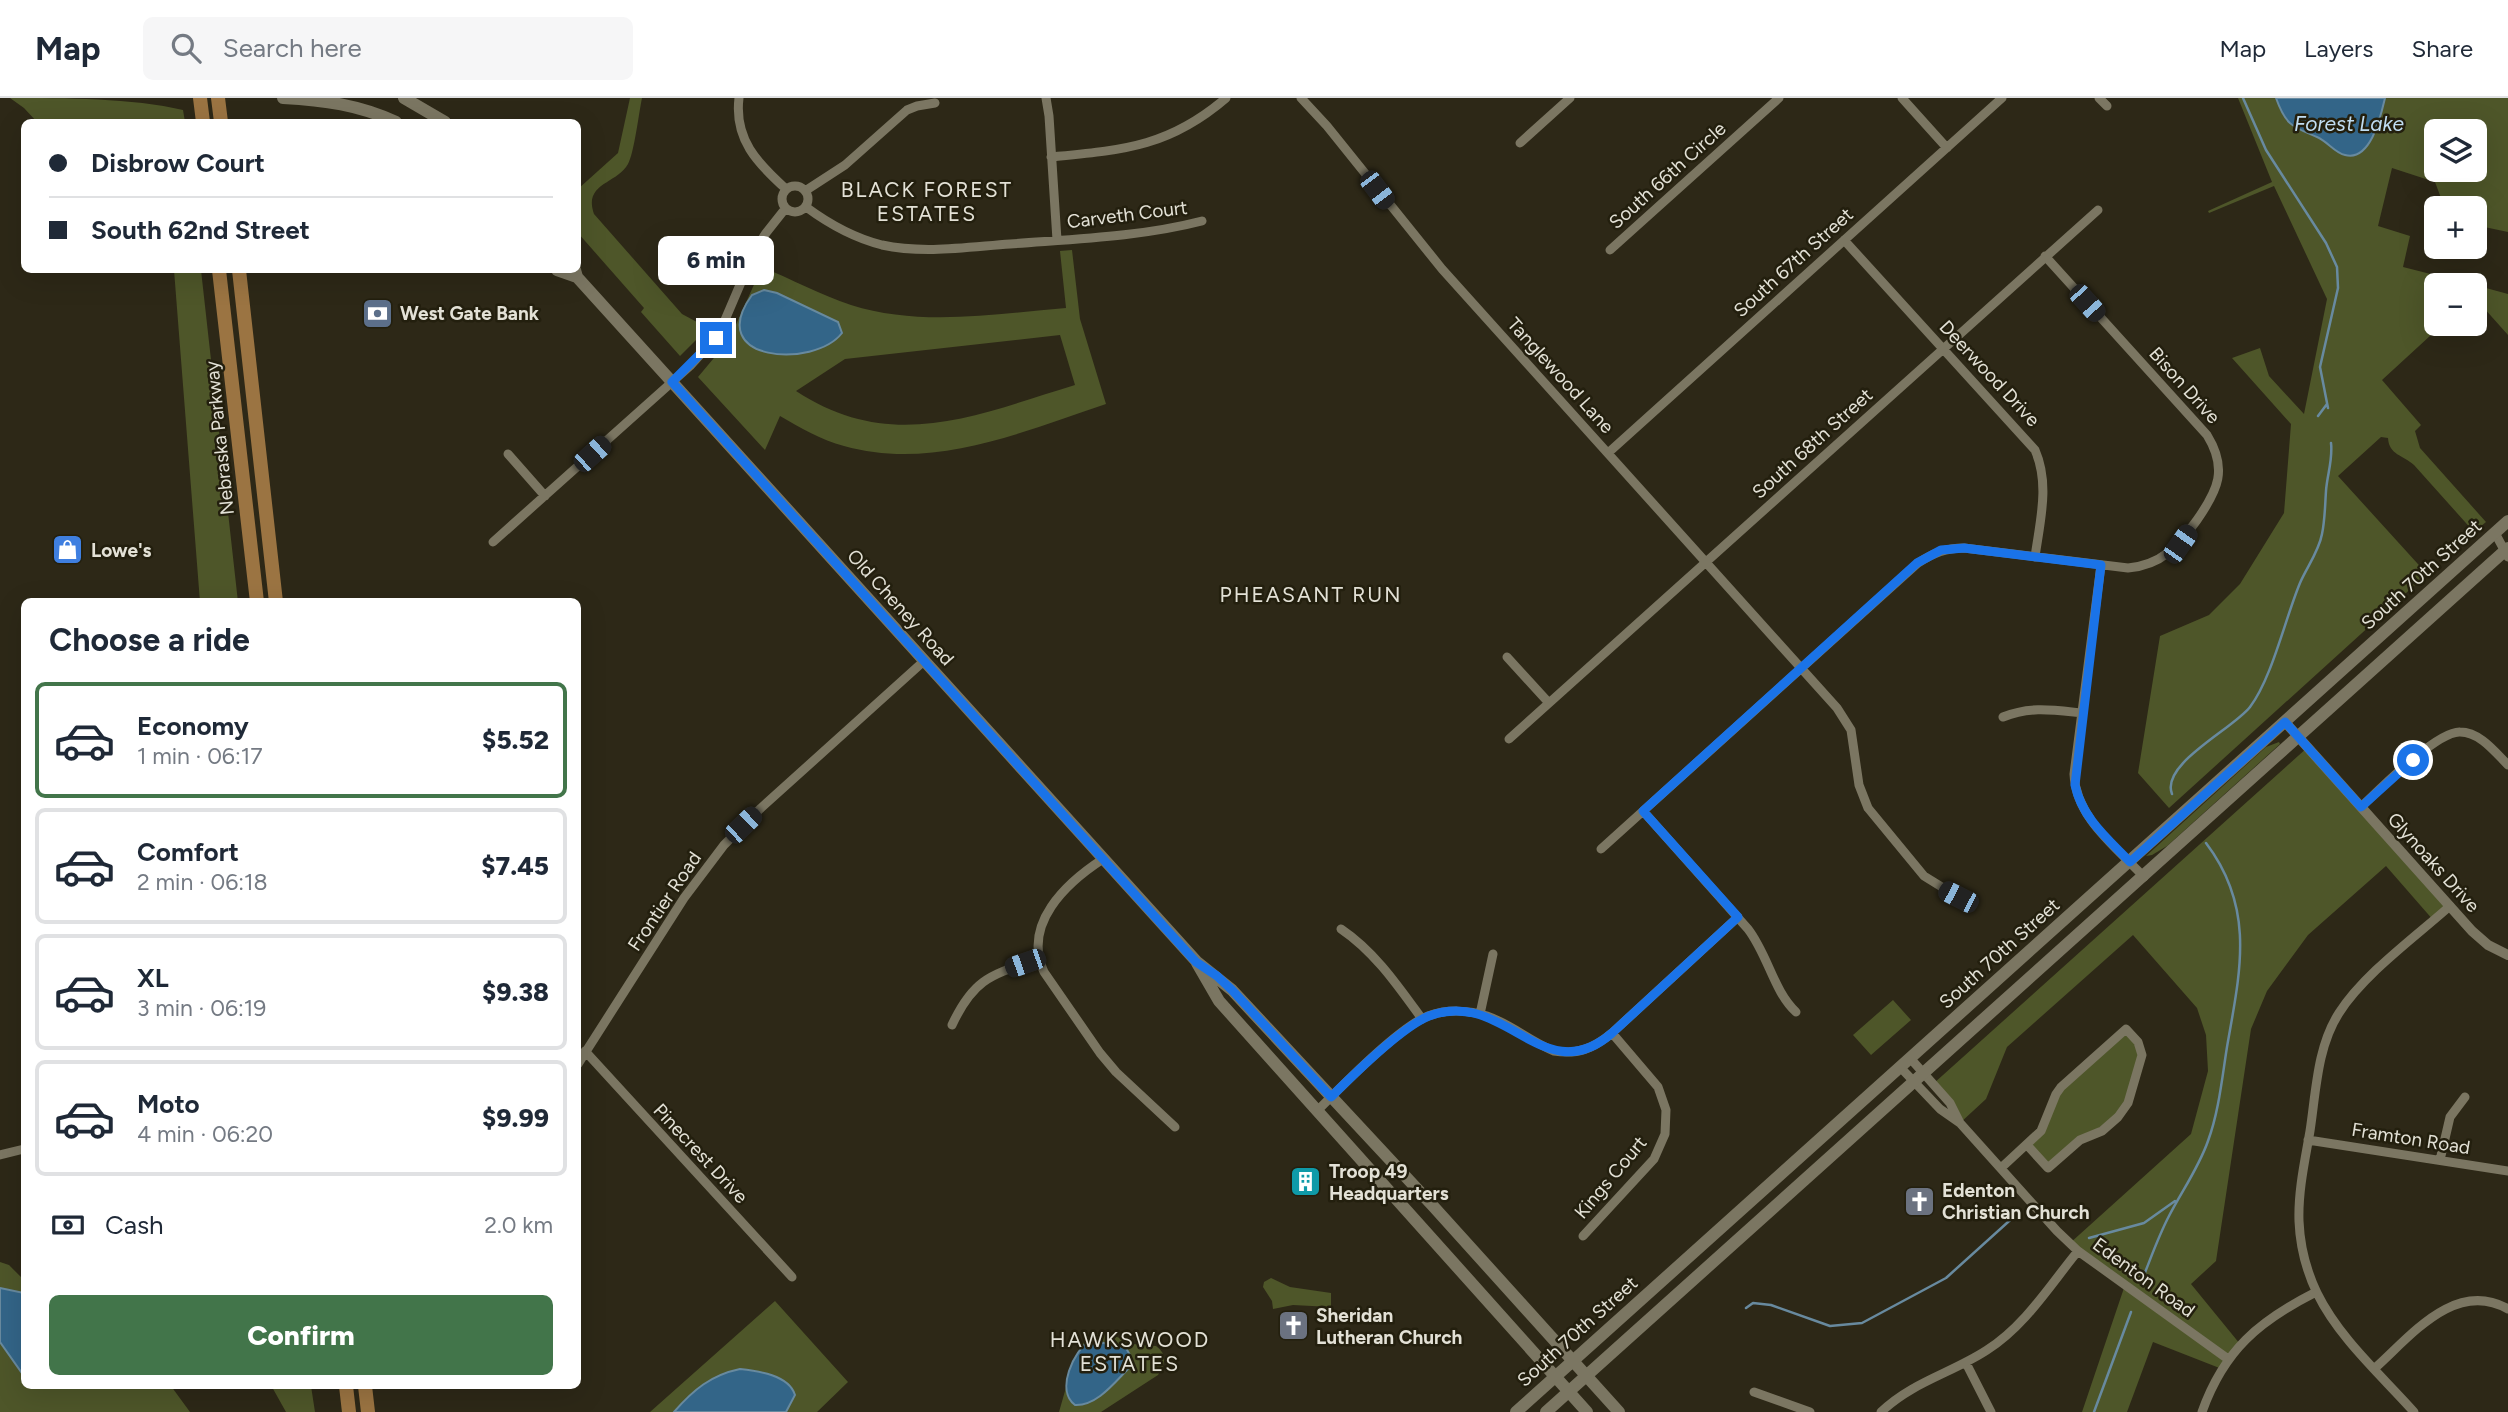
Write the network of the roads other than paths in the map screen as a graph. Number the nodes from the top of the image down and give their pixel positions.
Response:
1 (200, 98) edge
2 (218, 98) edge
3 (283, 98) edge
4 (404, 98) edge
5 (739, 98) edge
6 (1046, 98) edge
7 (1226, 98) edge
8 (1301, 98) edge
9 (1570, 98) edge
10 (1779, 98) edge
11 (1902, 98) edge
12 (2002, 98) edge
13 (2099, 98) edge
14 (935, 103) dead end
15 (2107, 106) dead end
16 (203, 119) edge
17 (221, 119) edge
18 (387, 119) edge
19 (440, 119) edge
20 (1520, 143) dead end
21 (1947, 148) junction
22 (1051, 156) junction
23 (786, 189) junction
24 (805, 191) junction
25 (806, 208) junction
26 (785, 209) junction
27 (2098, 209) dead end
28 (1202, 221) dead end
29 (1057, 240) junction
30 (1844, 240) junction
31 (1610, 250) dead end
32 (2045, 256) junction
33 (219, 273) edge
34 (239, 273) edge
35 (576, 273) edge
36 (1944, 348) junction
37 (672, 382) junction
38 (1608, 453) junction
39 (508, 454) dead end
40 (545, 496) junction
41 (2508, 521) edge
42 (2495, 533) junction
43 (493, 542) dead end
44 (2484, 543) junction
45 (2506, 553) edge
46 (2035, 556) junction
47 (1707, 562) junction
48 (2101, 565) junction
49 (257, 598) edge
50 (276, 598) edge
51 (1507, 657) dead end
52 (924, 661) junction
53 (1801, 669) junction
54 (1549, 703) junction
55 (2082, 713) junction
56 (2003, 717) dead end
57 (2285, 722) junction
58 (2299, 737) junction
59 (1509, 739) dead end
60 (2508, 765) edge
61 (2361, 807) junction
62 (1643, 811) junction
63 (1601, 849) dead end
64 (1104, 859) junction
65 (2130, 862) junction
66 (2144, 877) junction
67 (1958, 897) dead end
68 (2450, 906) junction
69 (1738, 917) junction
70 (1341, 929) dead end
71 (1493, 954) dead end
72 (2508, 955) edge
73 (1038, 959) junction
74 (1196, 962) junction
75 (1796, 1012) dead end
76 (1480, 1014) junction
77 (1422, 1019) junction
78 (952, 1025) dead end
79 (1612, 1033) junction
80 (585, 1051) junction
81 (581, 1058) edge
82 (1905, 1062) junction
83 (1919, 1077) junction
84 (1331, 1097) junction
85 (2465, 1097) dead end
86 (1317, 1111) junction
87 (1175, 1128) dead end
88 (2308, 1140) junction
89 (2027, 1145) junction
90 (21, 1150) edge
91 (0, 1155) edge
92 (2440, 1160) junction
93 (2001, 1168) junction
94 (2508, 1171) edge
95 (1583, 1236) dead end
96 (2078, 1251) junction
97 (792, 1277) dead end
98 (2316, 1292) junction
99 (2508, 1309) edge
100 (2228, 1359) junction
101 (1573, 1362) junction
102 (1966, 1363) junction
103 (2375, 1368) junction
104 (1586, 1376) junction
105 (1556, 1377) junction
106 (346, 1389) edge
107 (365, 1389) edge
108 (1569, 1391) junction
109 (1754, 1392) dead end
110 (349, 1412) edge
111 (368, 1412) edge
112 (1516, 1412) edge
113 (1546, 1412) edge
114 (1587, 1412) edge
115 (1619, 1412) edge
116 (1810, 1412) edge
117 (1881, 1412) edge
118 (1991, 1412) edge
119 (2202, 1412) edge
120 (2414, 1412) edge

1 - 16 main road
2 - 17 main road
3 - 18 main road
4 - 19 main road
5 - 23 street
6 - 22 street
7 - 22 street
8 - 38 street, Tanglewood Lane
9 - 20 street
10 - 31 street, South 66th Circle
11 - 21 street
12 - 21 street, South 67th Street
13 - 15 street
14 - 24 street
21 - 30 street, South 67th Street
22 - 29 street
23 - 24 street
23 - 26 street
24 - 25 street
25 - 26 street
25 - 29 street, Carveth Court
26 - 37 street
27 - 32 street, South 68th Street
28 - 29 street, Carveth Court
30 - 36 street, Deerwood Drive
30 - 38 street, South 67th Street
32 - 36 street, South 68th Street
32 - 48 street, Bison Drive
33 - 49 main road, Nebraska Parkway
34 - 50 main road, Nebraska Parkway
35 - 37 main road, Old Cheney Road
36 - 46 street, Deerwood Drive
36 - 47 street, South 68th Street
37 - 40 street
37 - 52 main road, Old Cheney Road
38 - 47 street, Tanglewood Lane
39 - 40 street
40 - 43 street
41 - 42 main road, South 70th Street
42 - 44 main road, South 70th Street
42 - 45 street
44 - 45 street
44 - 57 main road, South 70th Street
45 - 58 main road, South 70th Street
46 - 48 street, Bison Drive
46 - 53 street, Bison Drive
47 - 53 street, Tanglewood Lane
47 - 54 street, South 68th Street
48 - 55 street
51 - 54 street
52 - 64 main road, Old Cheney Road
52 - 80 street, Frontier Road
53 - 62 street, Bison Drive
53 - 67 street, Tanglewood Lane
54 - 59 street, South 68th Street
55 - 56 street
55 - 65 street
57 - 58 street, Glynoaks Drive
57 - 65 main road, South 70th Street
58 - 61 street, Glynoaks Drive
58 - 66 main road, South 70th Street
60 - 61 street
61 - 68 street, Glynoaks Drive
62 - 63 street, Bison Drive
62 - 69 street
64 - 73 street
64 - 74 main road, Old Cheney Road
65 - 66 street
65 - 82 main road, South 70th Street
66 - 83 main road, South 70th Street
68 - 72 street, Glynoaks Drive
68 - 88 street
69 - 75 street
69 - 79 street
70 - 77 street
71 - 76 street
73 - 78 street
73 - 87 street
74 - 84 main road, Old Cheney Road
74 - 86 main road, Old Cheney Road
76 - 77 street
76 - 79 street
77 - 84 street
79 - 95 street, Kings Court
80 - 81 street, Frontier Road
80 - 97 street, Pinecrest Drive
82 - 83 street, Edenton Road
82 - 101 main road, South 70th Street
83 - 93 street, Edenton Road
83 - 104 main road, South 70th Street
84 - 86 street
84 - 101 main road, Old Cheney Road
85 - 92 street
86 - 105 main road, Old Cheney Road
88 - 92 street, Framton Road
88 - 98 street
89 - 89 street
89 - 93 street
90 - 91 street
92 - 94 street, Framton Road
93 - 96 street, Edenton Road
96 - 100 street, Edenton Road
96 - 102 street
98 - 100 street
98 - 103 street
99 - 103 street
100 - 119 street
101 - 104 main road, Old Cheney Road
101 - 105 main road, South 70th Street
102 - 117 street
102 - 118 street
103 - 120 street
104 - 108 main road, South 70th Street
104 - 115 main road, Old Cheney Road
105 - 108 main road, Old Cheney Road
105 - 112 main road, South 70th Street
106 - 110 main road
107 - 111 main road
108 - 113 main road, South 70th Street
108 - 114 main road, Old Cheney Road
109 - 116 street

